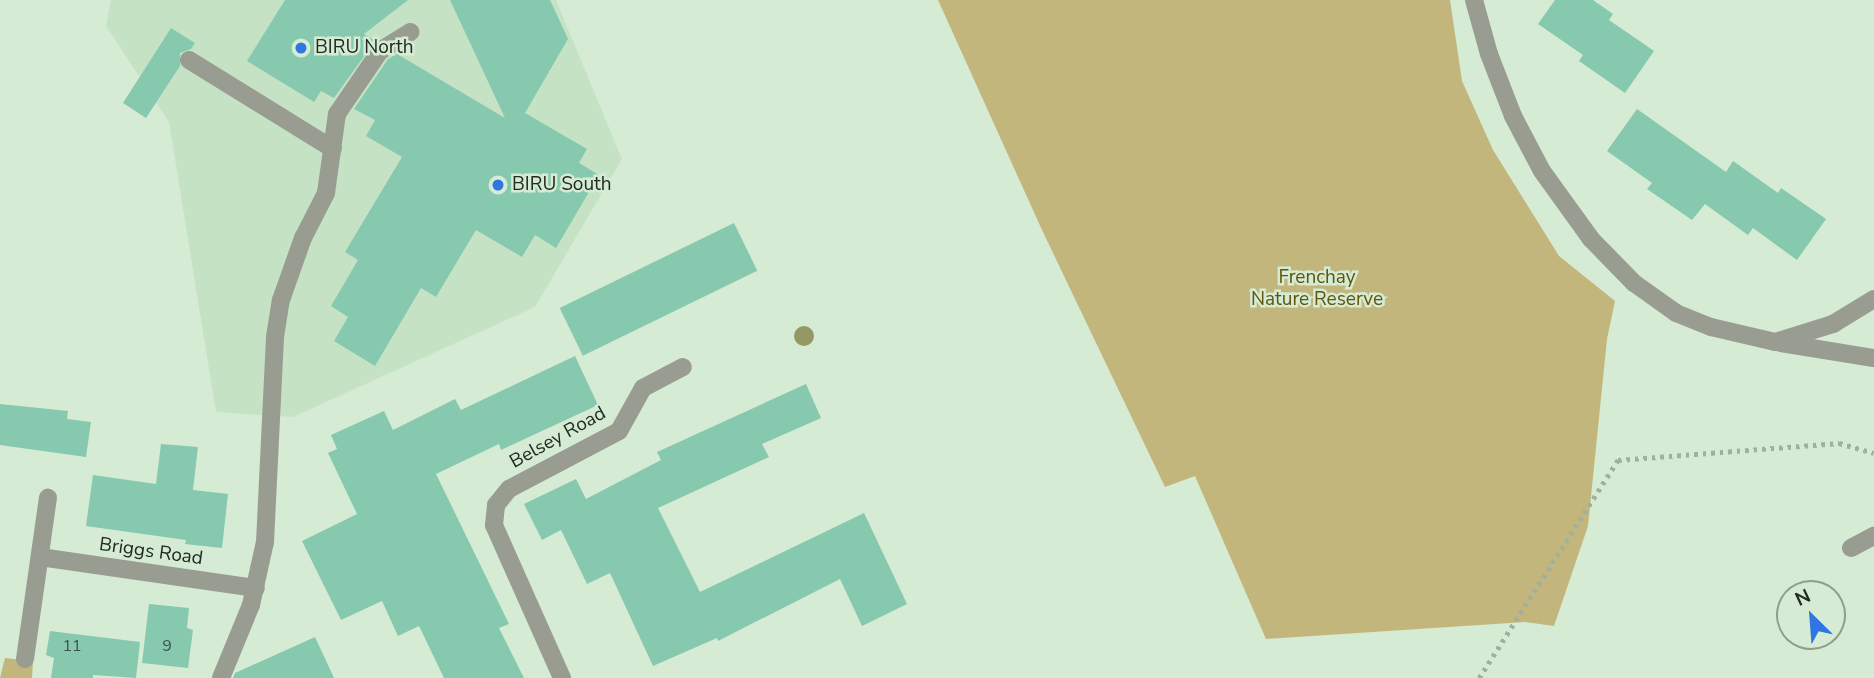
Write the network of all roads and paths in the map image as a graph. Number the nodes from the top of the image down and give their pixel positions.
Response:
1 (1474, 0) edge
2 (411, 32) dead end
3 (189, 60) dead end
4 (333, 149) junction
5 (1874, 299) edge
6 (1775, 342) junction
7 (1874, 358) edge
8 (683, 367) dead end
9 (1874, 453) edge
10 (48, 498) dead end
11 (1874, 536) edge
12 (1851, 548) dead end
13 (40, 557) junction
14 (256, 588) junction
15 (25, 659) dead end
16 (221, 678) edge
17 (562, 678) edge
18 (1479, 678) edge

1 - 6 street
2 - 4 street
3 - 4 street
4 - 14 street
5 - 6 street
6 - 7 street
8 - 17 street, Belsey Road
9 - 18 path
10 - 13 street
11 - 12 street
13 - 14 street, Briggs Road
13 - 15 street
14 - 16 street

